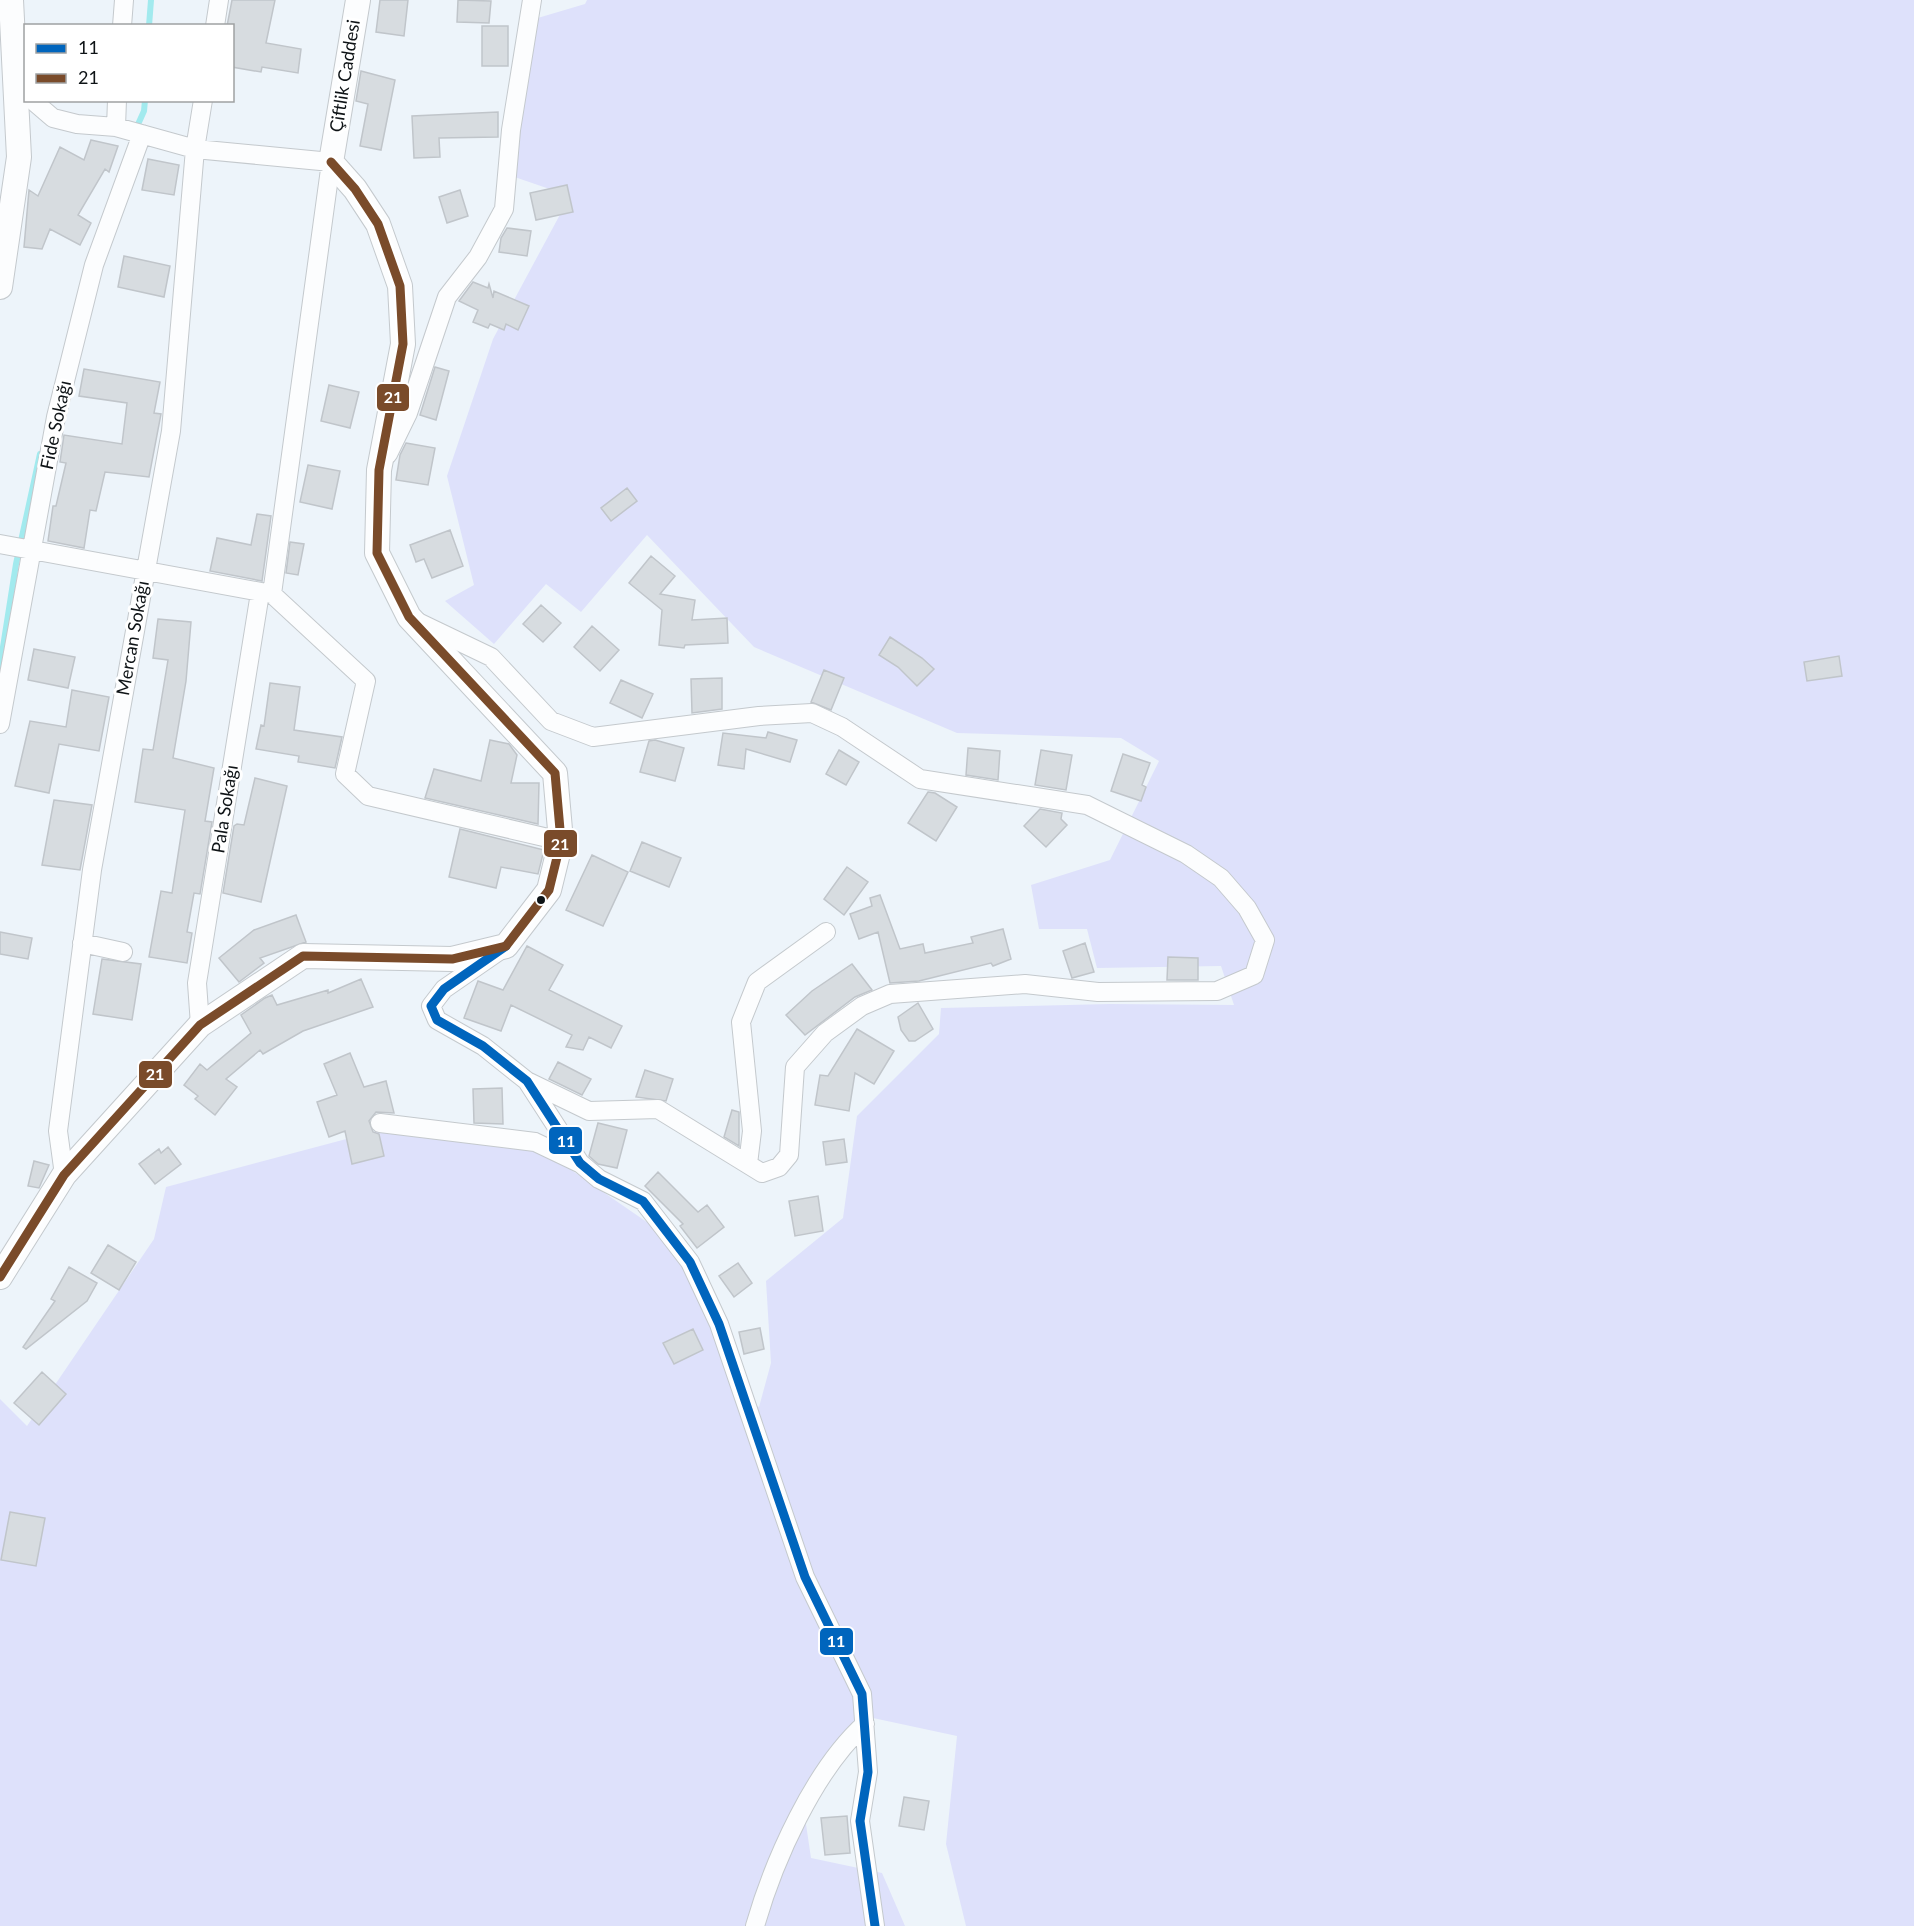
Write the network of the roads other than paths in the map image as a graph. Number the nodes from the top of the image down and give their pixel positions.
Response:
1 (11, 0) edge
2 (124, 0) edge
3 (219, 0) edge
4 (358, 0) edge
5 (532, 0) edge
6 (122, 24) edge
7 (215, 24) edge
8 (20, 83) edge
9 (34, 102) edge
10 (117, 102) edge
11 (203, 102) edge
12 (116, 127) junction
13 (142, 134) junction
14 (195, 149) junction
15 (331, 162) junction
16 (3, 263) edge
17 (0, 287) edge
18 (380, 470) junction
19 (15, 547) edge
20 (145, 569) junction
21 (266, 593) junction
22 (408, 617) junction
23 (0, 724) edge
24 (561, 841) junction
25 (826, 932) dead end
26 (82, 943) junction
27 (506, 946) junction
28 (123, 952) dead end
29 (200, 1025) junction
30 (527, 1081) junction
31 (380, 1123) dead end
32 (580, 1163) junction
33 (748, 1164) junction
34 (64, 1174) junction
35 (0, 1277) edge
36 (864, 1724) junction
37 (755, 1926) edge
38 (875, 1926) edge

1 - 8 street
2 - 6 street
3 - 7 street
4 - 15 street, Çiftlik Caddesi
5 - 18 street
8 - 16 street
9 - 12 street
10 - 12 street
11 - 14 street, Mercan Sokağı
12 - 13 street
13 - 14 street
13 - 19 street, Fide Sokağı
14 - 15 street
14 - 20 street, Mercan Sokağı
15 - 18 street
15 - 21 street, Pala Sokağı
16 - 17 street
18 - 22 street
19 - 20 street
19 - 23 street, Fide Sokağı
20 - 21 street
20 - 26 street, Mercan Sokağı
21 - 24 street
21 - 29 street, Pala Sokağı
22 - 24 street
22 - 33 street
24 - 27 street
25 - 33 street
26 - 28 street
26 - 34 street, Mercan Sokağı
27 - 29 street
27 - 30 street
29 - 34 street
30 - 32 street
30 - 33 street
31 - 32 street
32 - 36 street
34 - 35 street
36 - 37 street
36 - 38 street

